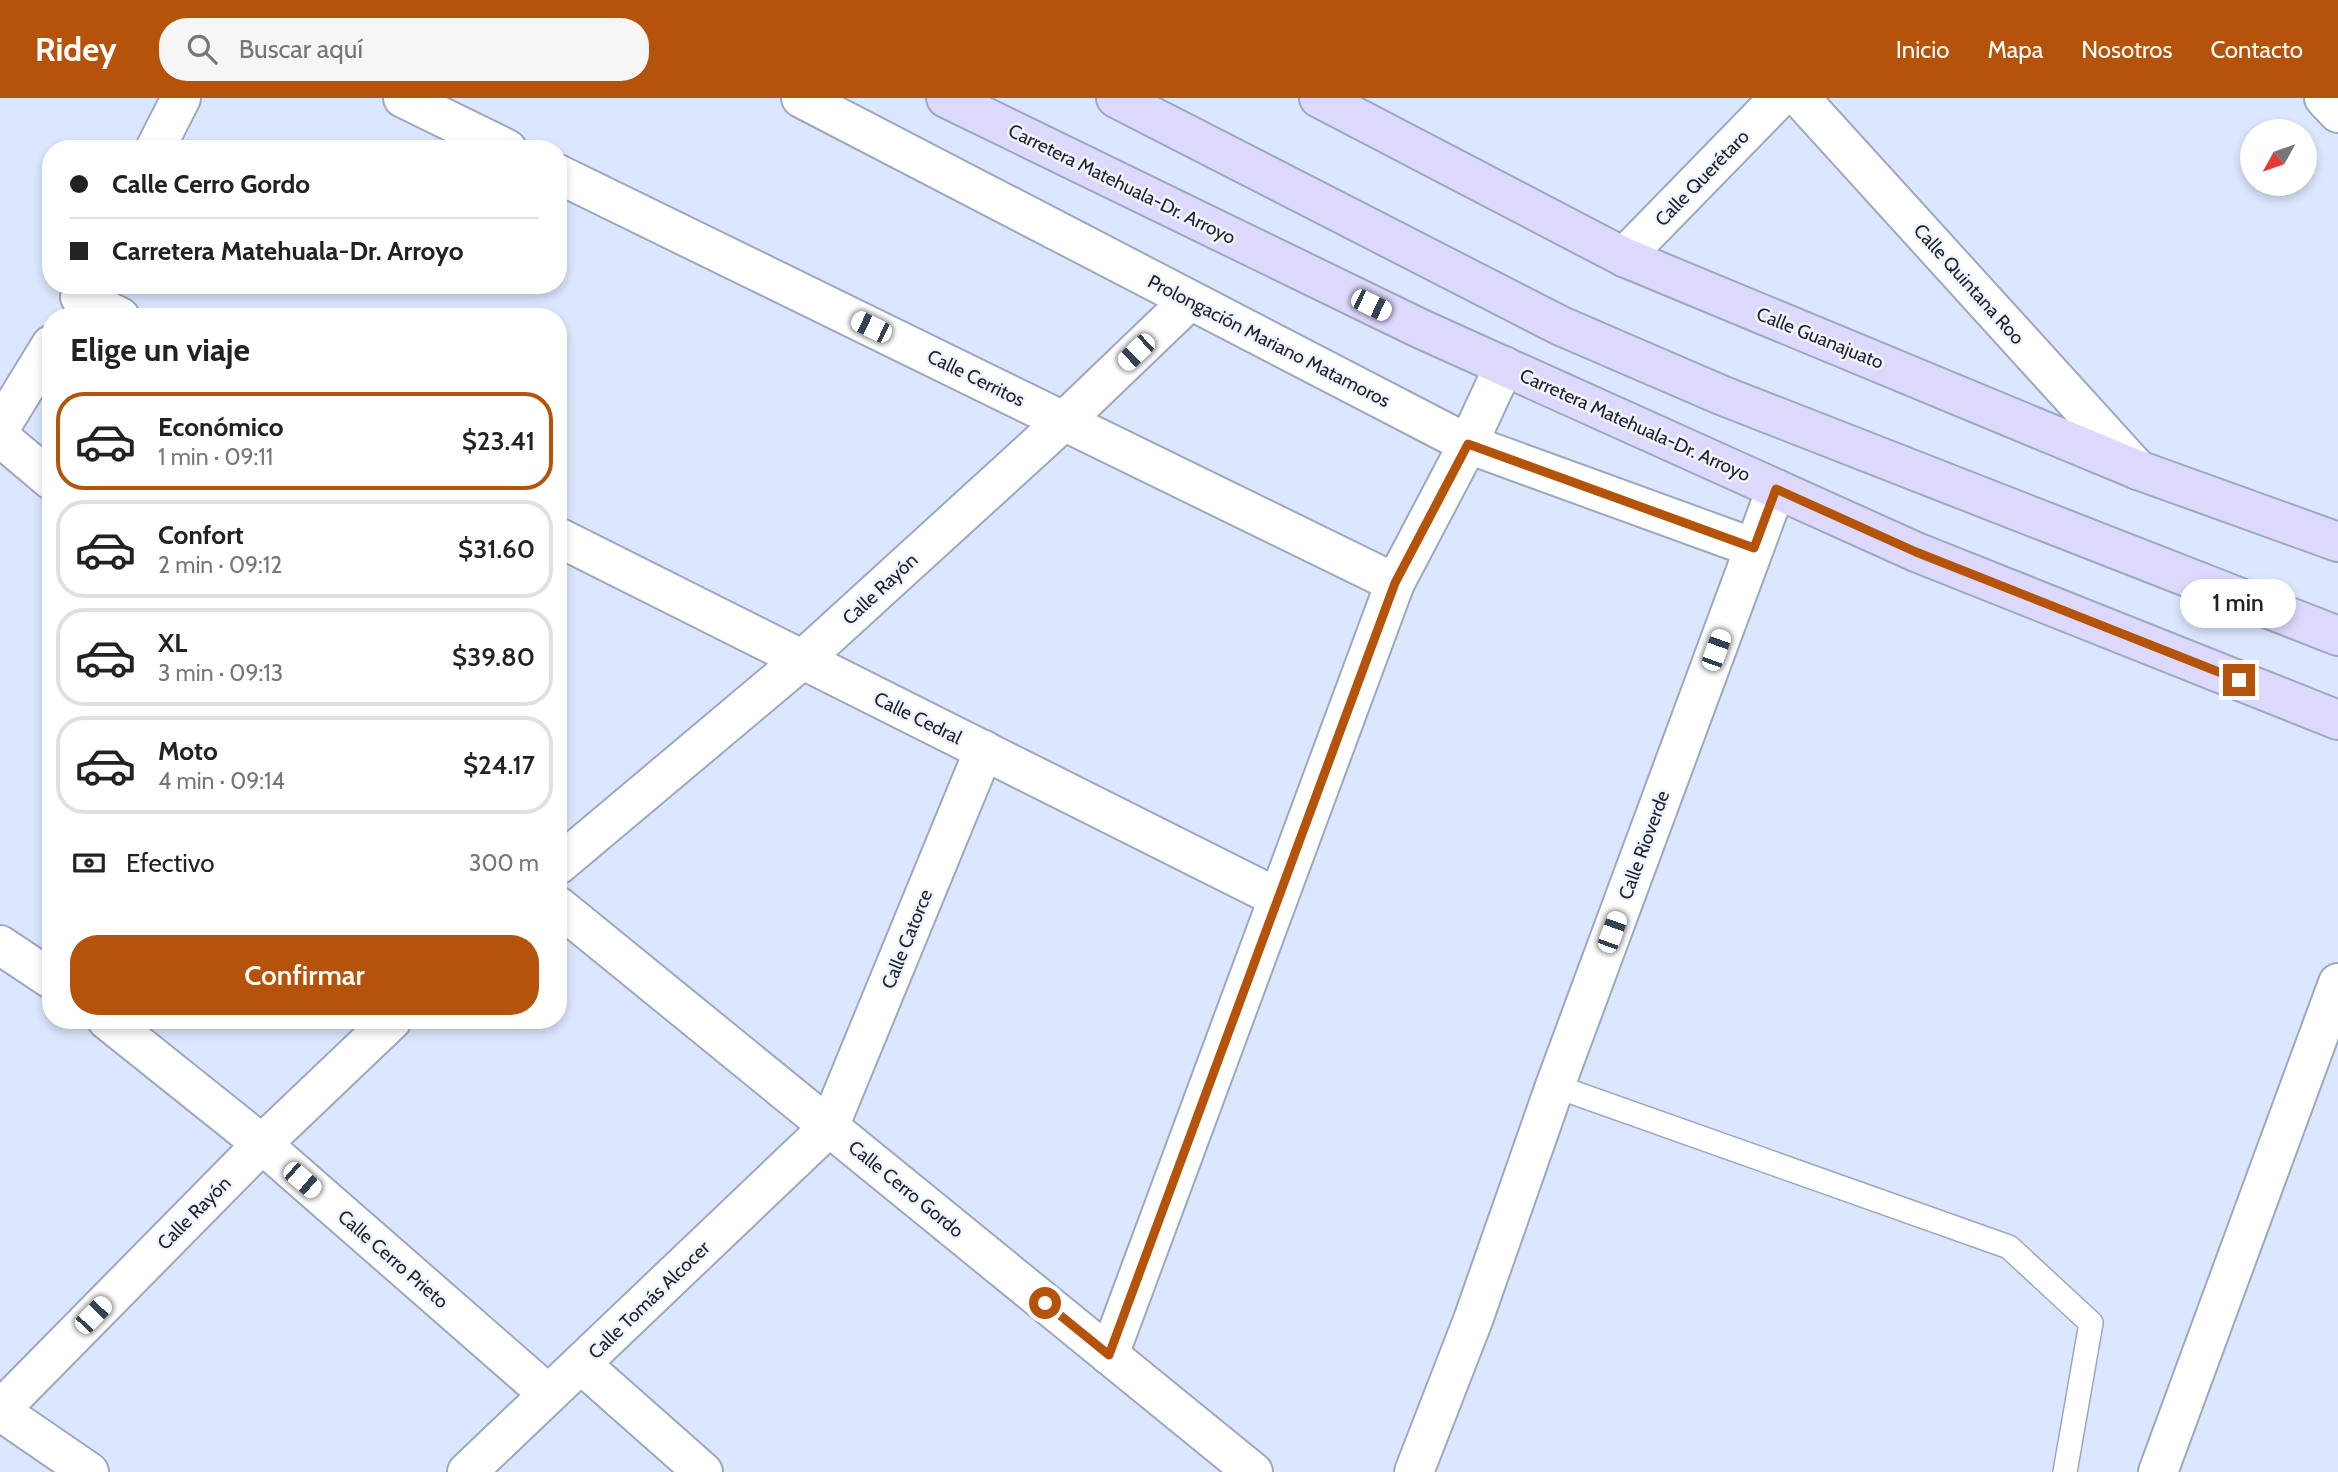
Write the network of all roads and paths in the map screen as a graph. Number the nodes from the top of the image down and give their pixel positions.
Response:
1 (181, 98) edge
2 (403, 98) edge
3 (801, 98) edge
4 (946, 98) edge
5 (1116, 98) edge
6 (1319, 98) edge
7 (1779, 98) edge
8 (1800, 98) edge
9 (2324, 98) edge
10 (2338, 113) edge
11 (160, 140) edge
12 (489, 140) edge
13 (567, 178) edge
14 (1625, 257) junction
15 (78, 300) edge
16 (1189, 301) junction
17 (98, 308) edge
18 (42, 360) edge
19 (1504, 366) junction
20 (1064, 421) junction
21 (0, 428) edge
22 (0, 437) edge
23 (1468, 444) junction
24 (2138, 470) junction
25 (42, 472) edge
26 (1776, 489) junction
27 (567, 542) edge
28 (2338, 542) edge
29 (1754, 548) junction
30 (1395, 583) junction
31 (2338, 636) edge
32 (802, 660) junction
33 (2338, 720) edge
34 (984, 750) junction
35 (567, 856) edge
36 (1278, 898) junction
37 (567, 913) edge
38 (0, 945) edge
39 (42, 973) edge
40 (2338, 984) edge
41 (118, 1029) edge
42 (382, 1029) edge
43 (1555, 1086) junction
44 (830, 1127) junction
45 (261, 1144) junction
46 (1109, 1355) junction
47 (581, 1364) junction
48 (548, 1394) junction
49 (0, 1411) edge
50 (89, 1472) edge
51 (467, 1472) edge
52 (703, 1472) edge
53 (1253, 1472) edge
54 (1414, 1472) edge
55 (2065, 1472) edge
56 (2158, 1472) edge

1 - 11 street
2 - 12 street
3 - 16 street, Prolongación Mariano Matamoros
4 - 19 main road, Carretera Matehuala-Dr. Arroyo
5 - 31 main road
6 - 14 main road, Calle Guanajuato
7 - 14 street, Calle Querétaro
8 - 24 street, Calle Quintana Roo
9 - 10 street
13 - 20 street, Calle Cerritos
14 - 24 main road, Calle Guanajuato
15 - 17 street
16 - 20 street, Calle Rayón
16 - 23 street, Prolongación Mariano Matamoros
18 - 21 street
19 - 23 street
19 - 26 main road, Carretera Matehuala-Dr. Arroyo
20 - 30 street, Calle Cerritos
20 - 32 street, Calle Rayón
22 - 25 street
23 - 29 street, Prolongación Mariano Matamoros
23 - 30 street
24 - 28 main road, Calle Guanajuato
26 - 29 street, Calle Rioverde
26 - 33 main road, Carretera Matehuala-Dr. Arroyo
27 - 32 street, Calle Cedral
29 - 43 street, Calle Rioverde
30 - 36 street
32 - 34 street, Calle Cedral
32 - 35 street, Calle Rayón
34 - 36 street, Calle Cedral
34 - 44 street, Calle Catorce
36 - 46 street
37 - 44 street, Calle Cerro Gordo
38 - 39 street
40 - 56 street
41 - 45 street, Calle Cerro Prieto
42 - 45 street, Calle Rayón
43 - 54 street, Calle Rioverde
43 - 55 lane
44 - 46 street, Calle Cerro Gordo
44 - 47 street, Calle Tomás Alcocer
45 - 48 street, Calle Cerro Prieto
45 - 49 street, Calle Rayón
46 - 53 street, Calle Cerro Gordo
47 - 48 street, Calle Tomás Alcocer
47 - 52 street
48 - 51 street, Calle Tomás Alcocer
49 - 50 street

